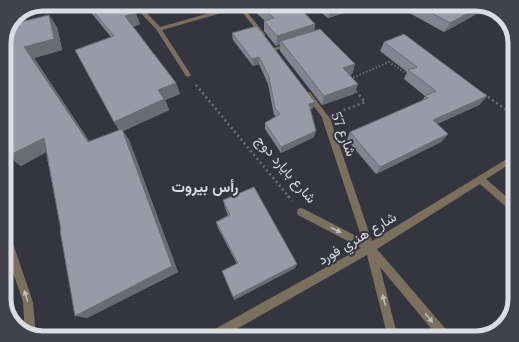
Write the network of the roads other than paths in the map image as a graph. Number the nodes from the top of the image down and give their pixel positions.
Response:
1 (143, 11) edge
2 (222, 11) edge
3 (244, 11) edge
4 (159, 28) junction
5 (297, 42) edge
6 (274, 49) junction
7 (279, 55) edge
8 (188, 75) road end
9 (302, 86) edge
10 (508, 161) edge
11 (480, 179) junction
12 (508, 203) edge
13 (301, 212) road end
14 (370, 248) junction
15 (11, 257) edge
16 (30, 328) edge
17 (222, 331) edge
18 (391, 331) edge
19 (440, 331) edge

1 - 4 street
2 - 4 street
3 - 6 street
4 - 8 street
5 - 6 street
6 - 7 street
9 - 14 street, شارع 57
10 - 11 street, شارع هنري فورد
11 - 12 street
11 - 14 street, شارع هنري فورد
13 -> 14 street, شارع بايارد دوج
14 - 17 street, شارع هنري فورد
18 -> 14 street, شارع 57
14 -> 19 street, شارع بايارد دوج
16 -> 15 street

